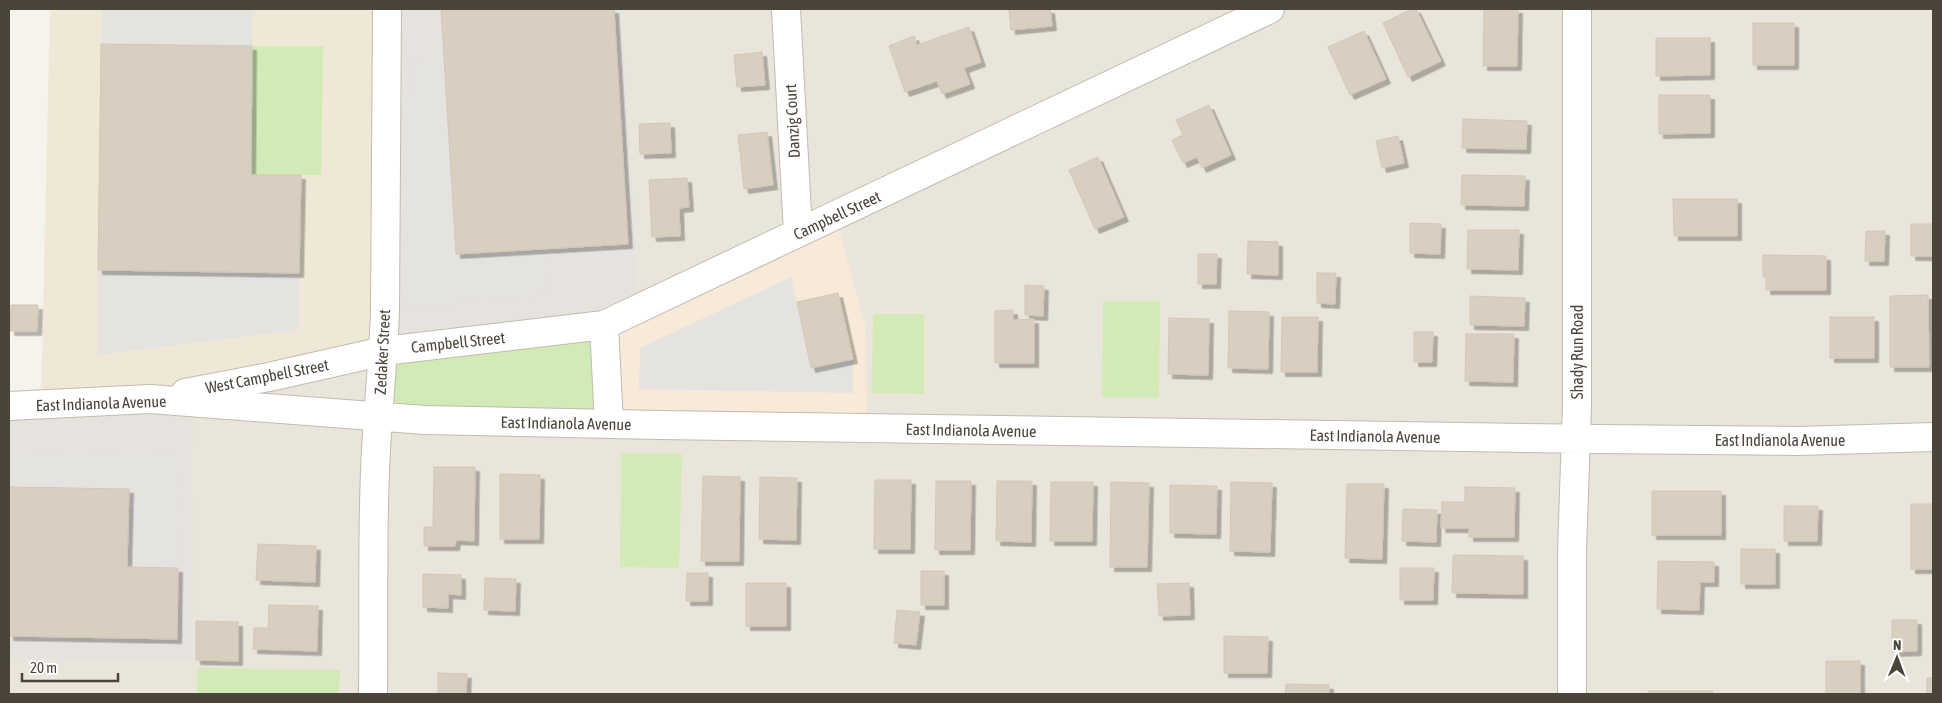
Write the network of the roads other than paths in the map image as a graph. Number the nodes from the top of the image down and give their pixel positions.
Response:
1 (387, 9) edge
2 (786, 9) edge
3 (1577, 9) edge
4 (1257, 12) edge
5 (798, 233) junction
6 (604, 325) junction
7 (384, 351) junction
8 (150, 399) junction
9 (9, 406) edge
10 (378, 417) junction
11 (609, 424) junction
12 (1933, 437) edge
13 (1576, 439) junction
14 (373, 694) edge
15 (1572, 694) edge

1 - 7 street, Zedaker Street
2 - 5 street, Danzig Court
3 - 13 street, Shady Run Road
4 - 5 street, Campbell Street
5 - 6 street, Campbell Street
6 - 7 street, Campbell Street
6 - 11 street
7 - 8 street, West Campbell Street
7 - 10 street, Zedaker Street
8 - 9 street, East Indianola Avenue
8 - 10 street, East Indianola Avenue
10 - 11 street, East Indianola Avenue
10 - 14 street, Zedaker Street
11 - 13 street, East Indianola Avenue
12 - 13 street, East Indianola Avenue
13 - 15 street, Shady Run Road

